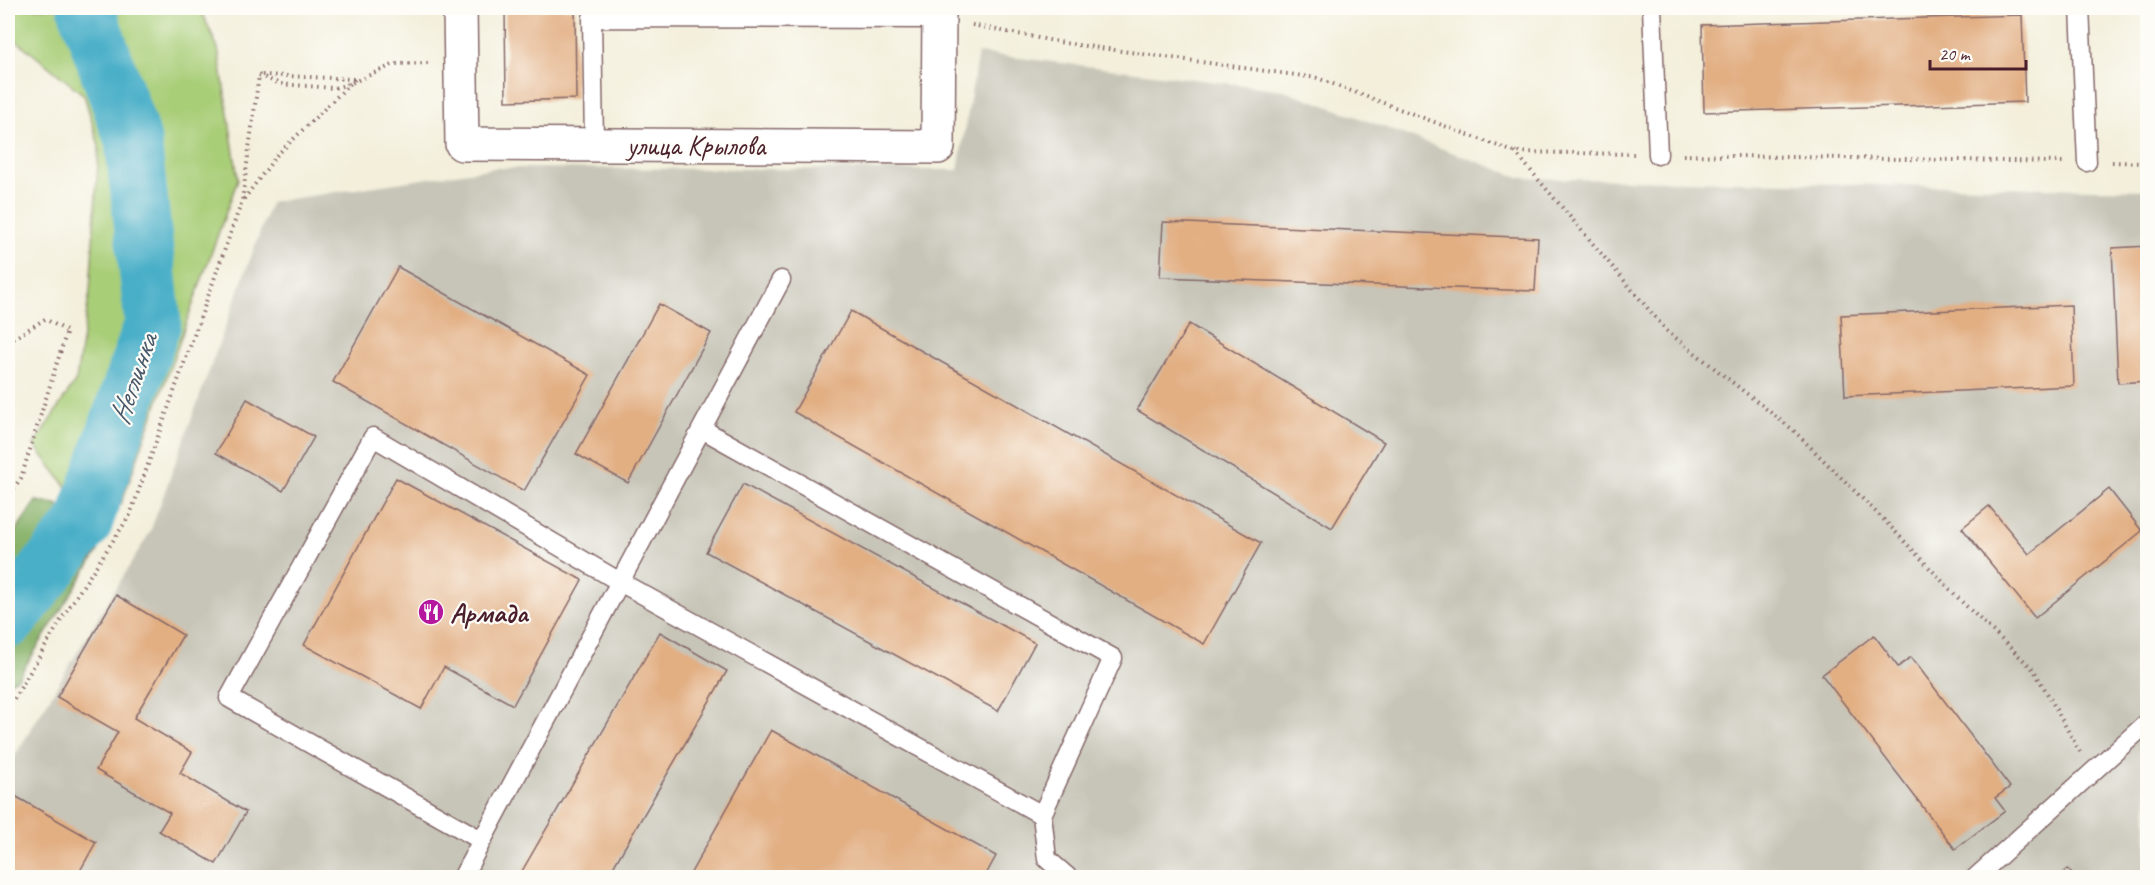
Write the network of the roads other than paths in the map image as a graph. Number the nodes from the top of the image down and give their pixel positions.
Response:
1 (460, 8) edge
2 (1652, 8) edge
3 (2080, 8) edge
4 (940, 13) edge
5 (594, 145) junction
6 (1658, 154) road end
7 (2087, 162) road end
8 (781, 280) dead end
9 (702, 429) junction
10 (620, 582) junction
11 (2148, 722) edge
12 (1042, 815) junction
13 (481, 840) junction
14 (462, 878) edge
15 (1069, 878) edge
16 (1975, 878) edge

1 - 5 street, улица Крылова
2 - 6 lane
3 - 7 lane
4 - 5 lane
4 - 5 street, улица Крылова
8 - 9 lane
9 - 10 lane
9 - 12 lane
10 - 12 lane
10 - 13 lane
10 - 13 lane
11 - 16 lane
12 - 15 lane
13 - 14 lane

